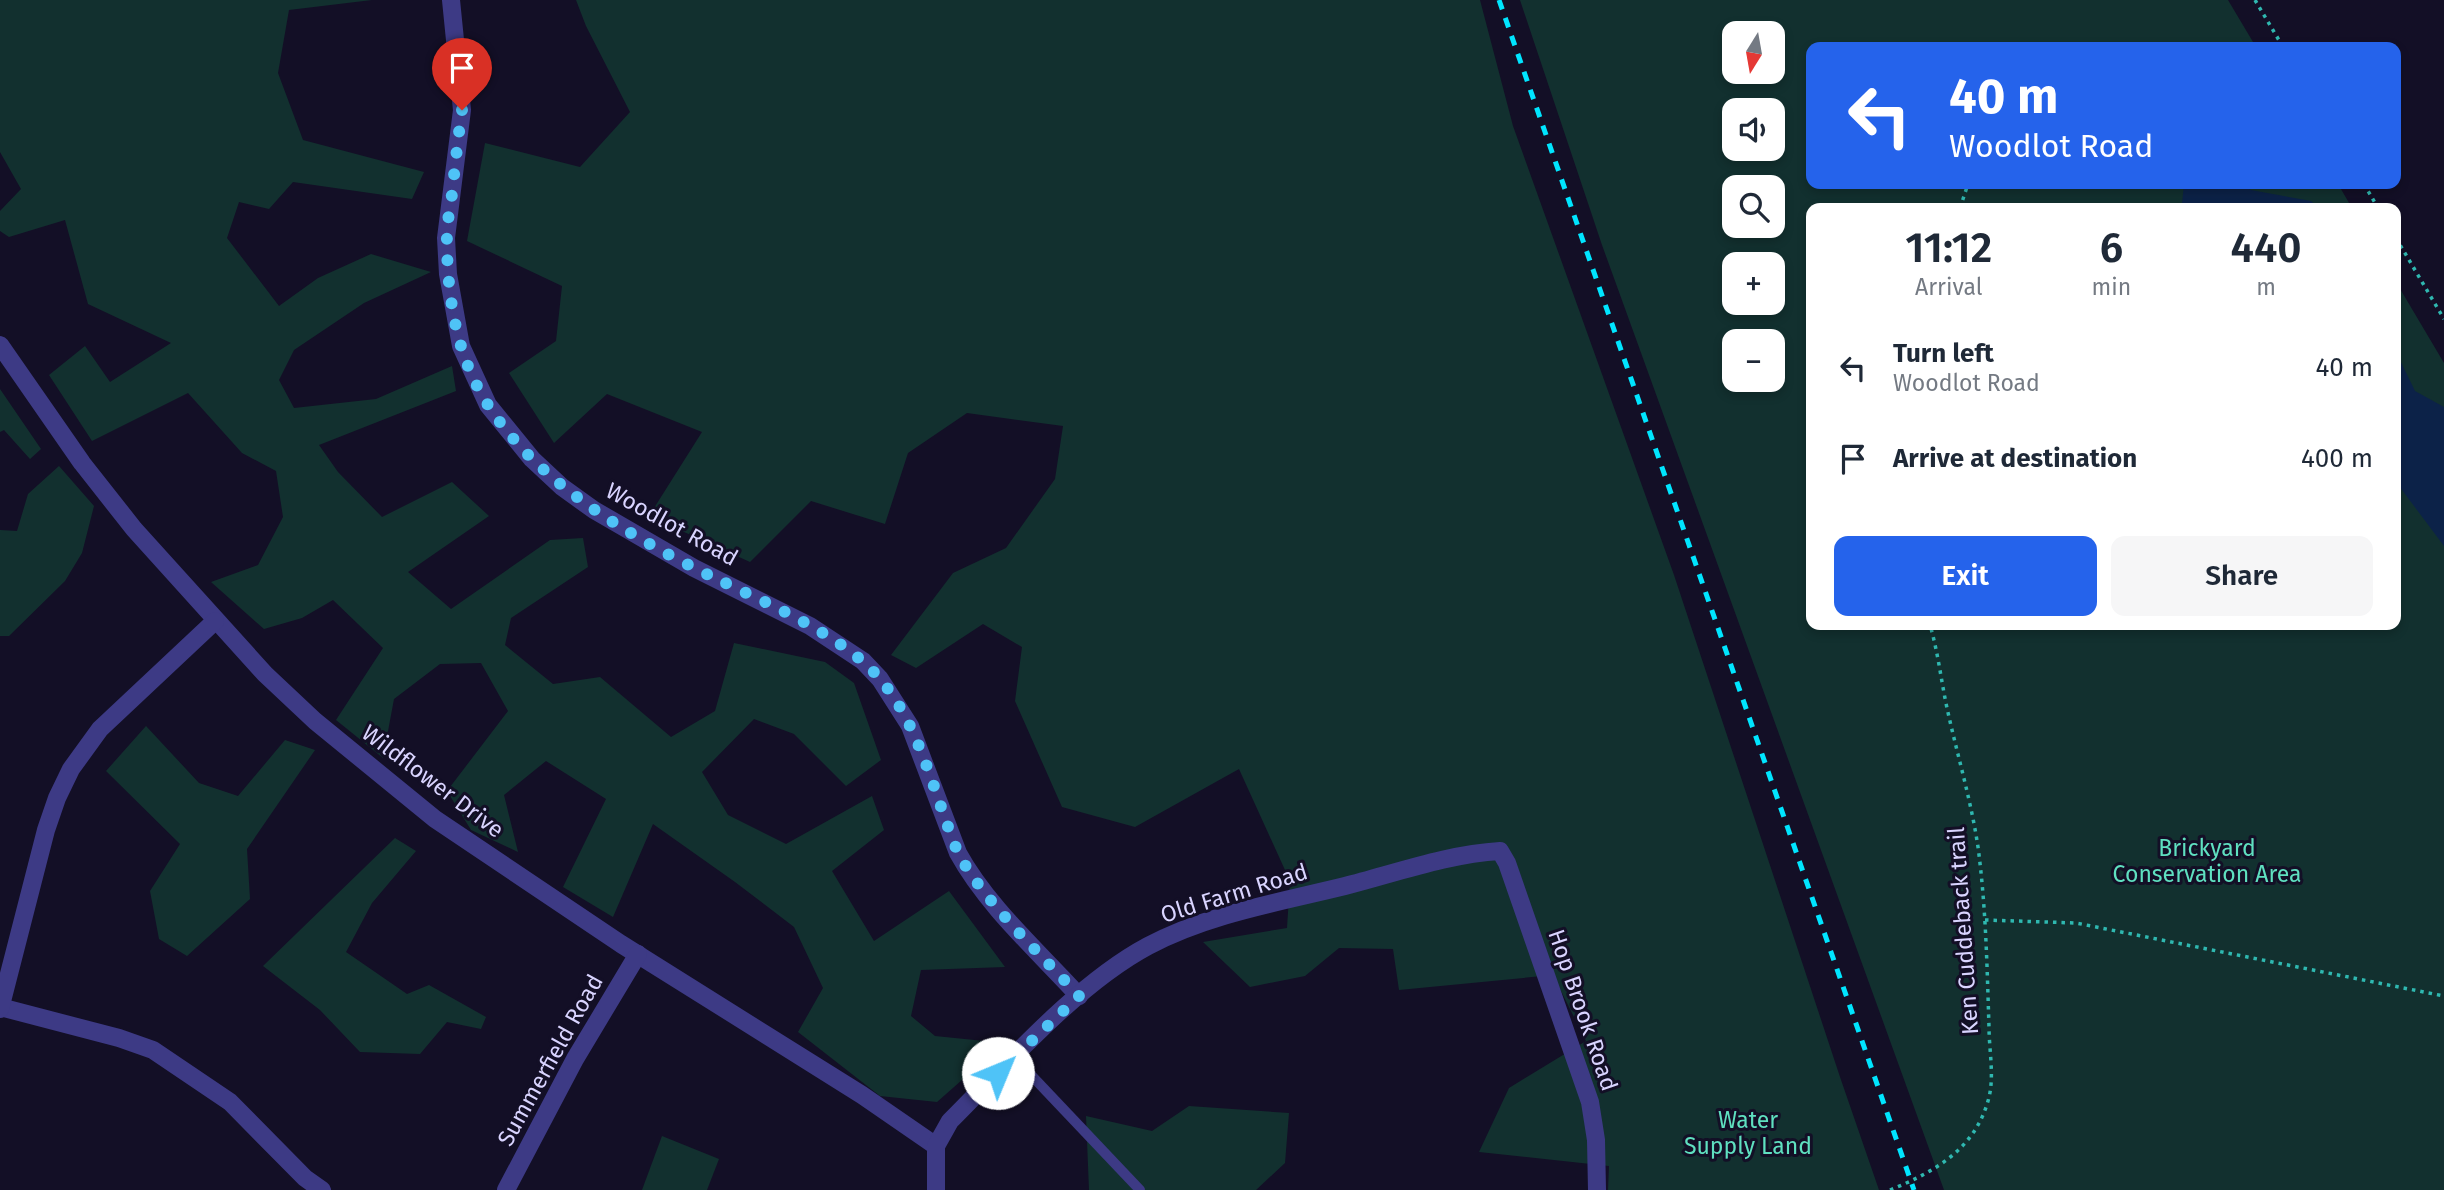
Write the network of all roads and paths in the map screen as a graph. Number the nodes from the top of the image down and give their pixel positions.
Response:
1 (451, 0) edge
2 (2255, 0) edge
3 (2280, 42) edge
4 (2401, 246) edge
5 (2444, 319) edge
6 (0, 345) edge
7 (215, 621) junction
8 (1932, 630) edge
9 (1500, 851) joint
10 (1985, 920) junction
11 (638, 954) junction
12 (1079, 996) junction
13 (2444, 996) edge
14 (0, 1008) edge
15 (1014, 1057) junction
16 (936, 1146) junction
17 (322, 1190) edge
18 (506, 1190) edge
19 (936, 1190) edge
20 (1140, 1190) edge
21 (1597, 1190) edge
22 (1891, 1190) edge

1 - 12 street, Woodlot Road
2 - 3 path
4 - 5 path
6 - 7 street, Wildflower Drive
7 - 11 street, Wildflower Drive
7 - 14 street
8 - 10 path, Ken Cuddeback trail
9 - 12 street, Old Farm Road
9 - 21 street, Hop Brook Road
10 - 13 path
10 - 22 path, Ken Cuddeback trail
11 - 16 street, Wildflower Drive
11 - 18 street, Summerfield Road
12 - 15 street, Old Farm Road
14 - 17 street
15 - 16 street, Old Farm Road
15 - 20 lane
16 - 19 street

